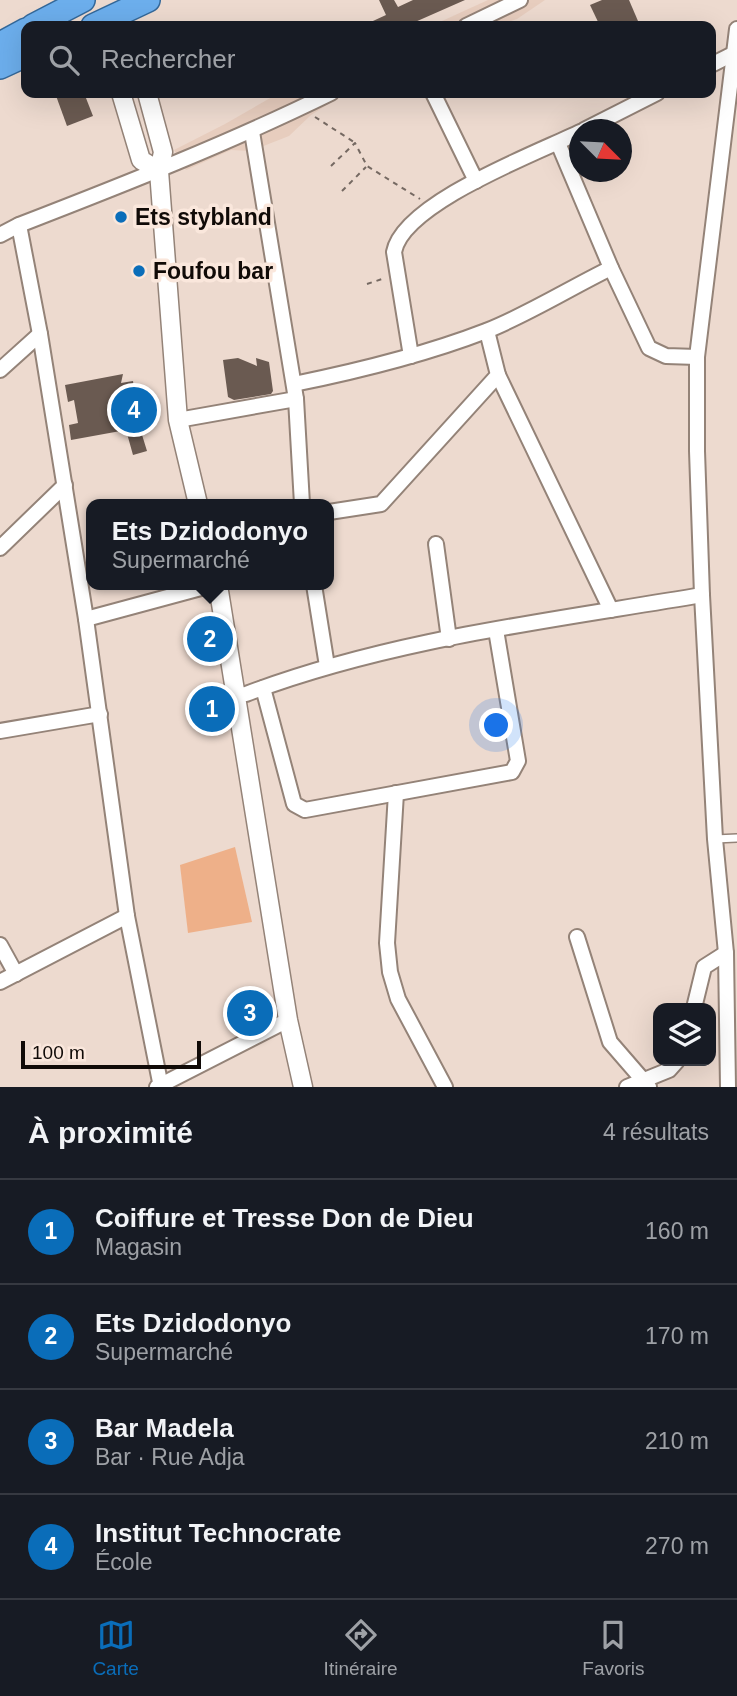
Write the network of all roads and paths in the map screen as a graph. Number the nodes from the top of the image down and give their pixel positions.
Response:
1 (83, 0) edge
2 (520, 0) edge
3 (133, 9) edge
4 (99, 19) edge
5 (43, 21) edge
6 (476, 21) edge
7 (737, 29) edge
8 (21, 33) edge
9 (0, 44) edge
10 (733, 54) junction
11 (21, 57) edge
12 (716, 62) edge
13 (0, 67) edge
14 (122, 98) edge
15 (148, 98) edge
16 (321, 98) edge
17 (435, 98) edge
18 (647, 98) edge
19 (298, 109) junction
20 (606, 119) edge
21 (252, 132) junction
22 (569, 138) edge
23 (355, 143) junction
24 (558, 143) junction
25 (331, 166) dead end
26 (367, 166) junction
27 (159, 172) junction
28 (476, 181) junction
29 (342, 191) dead end
30 (432, 207) junction
31 (19, 225) junction
32 (0, 235) edge
33 (611, 268) junction
34 (397, 277) junction
35 (367, 284) dead end
36 (487, 331) junction
37 (40, 334) junction
38 (411, 356) junction
39 (698, 357) junction
40 (0, 370) edge
41 (498, 375) junction
42 (295, 391) junction
43 (178, 420) junction
44 (65, 485) junction
45 (197, 499) edge
46 (302, 499) edge
47 (334, 511) edge
48 (436, 544) dead end
49 (0, 548) edge
50 (196, 590) edge
51 (216, 590) edge
52 (315, 590) edge
53 (702, 595) junction
54 (611, 610) junction
55 (86, 619) junction
56 (496, 631) junction
57 (449, 639) junction
58 (327, 666) junction
59 (263, 688) junction
60 (234, 695) junction
61 (100, 714) junction
62 (0, 731) edge
63 (396, 793) junction
64 (737, 838) edge
65 (715, 839) junction
66 (127, 916) junction
67 (577, 937) dead end
68 (0, 945) edge
69 (726, 953) junction
70 (16, 974) junction
71 (0, 982) edge
72 (695, 1003) edge
73 (288, 1020) junction
74 (673, 1066) edge
75 (645, 1084) edge
76 (159, 1086) edge
77 (303, 1087) edge
78 (445, 1087) edge
79 (627, 1087) edge
80 (728, 1087) edge

1 - 5 highway
2 - 6 street
3 - 4 highway
7 - 10 street
8 - 9 highway
10 - 12 street
10 - 39 street
11 - 13 highway
14 - 27 street
15 - 27 street
16 - 19 street
17 - 28 street
18 - 20 street
19 - 21 street
19 - 23 path
21 - 27 street
21 - 42 street
22 - 24 street
23 - 25 path
23 - 26 path
24 - 28 street
24 - 33 street
26 - 29 path
26 - 30 path
27 - 31 street
27 - 43 street
28 - 30 street
30 - 34 street
31 - 32 street
31 - 37 street
33 - 36 street
33 - 39 street
34 - 35 path
34 - 38 street
36 - 38 street
36 - 41 street
37 - 40 street
37 - 44 street
38 - 42 street
39 - 53 street
41 - 47 street
41 - 54 street
42 - 43 street
42 - 46 street
43 - 45 street
44 - 49 street
44 - 55 street
48 - 57 street
50 - 55 street
51 - 60 street
52 - 58 street
53 - 54 street
53 - 65 street
54 - 56 street
55 - 61 street
56 - 57 street
56 - 63 street
57 - 58 street
58 - 59 street
59 - 60 street
59 - 63 street
60 - 73 street
61 - 62 street
61 - 66 street
63 - 78 street
64 - 65 lane
65 - 69 street
66 - 70 street
66 - 76 street
67 - 75 street
68 - 70 street
69 - 72 street
69 - 80 street
70 - 71 street
73 - 76 street
73 - 77 street
74 - 75 street
75 - 79 street

